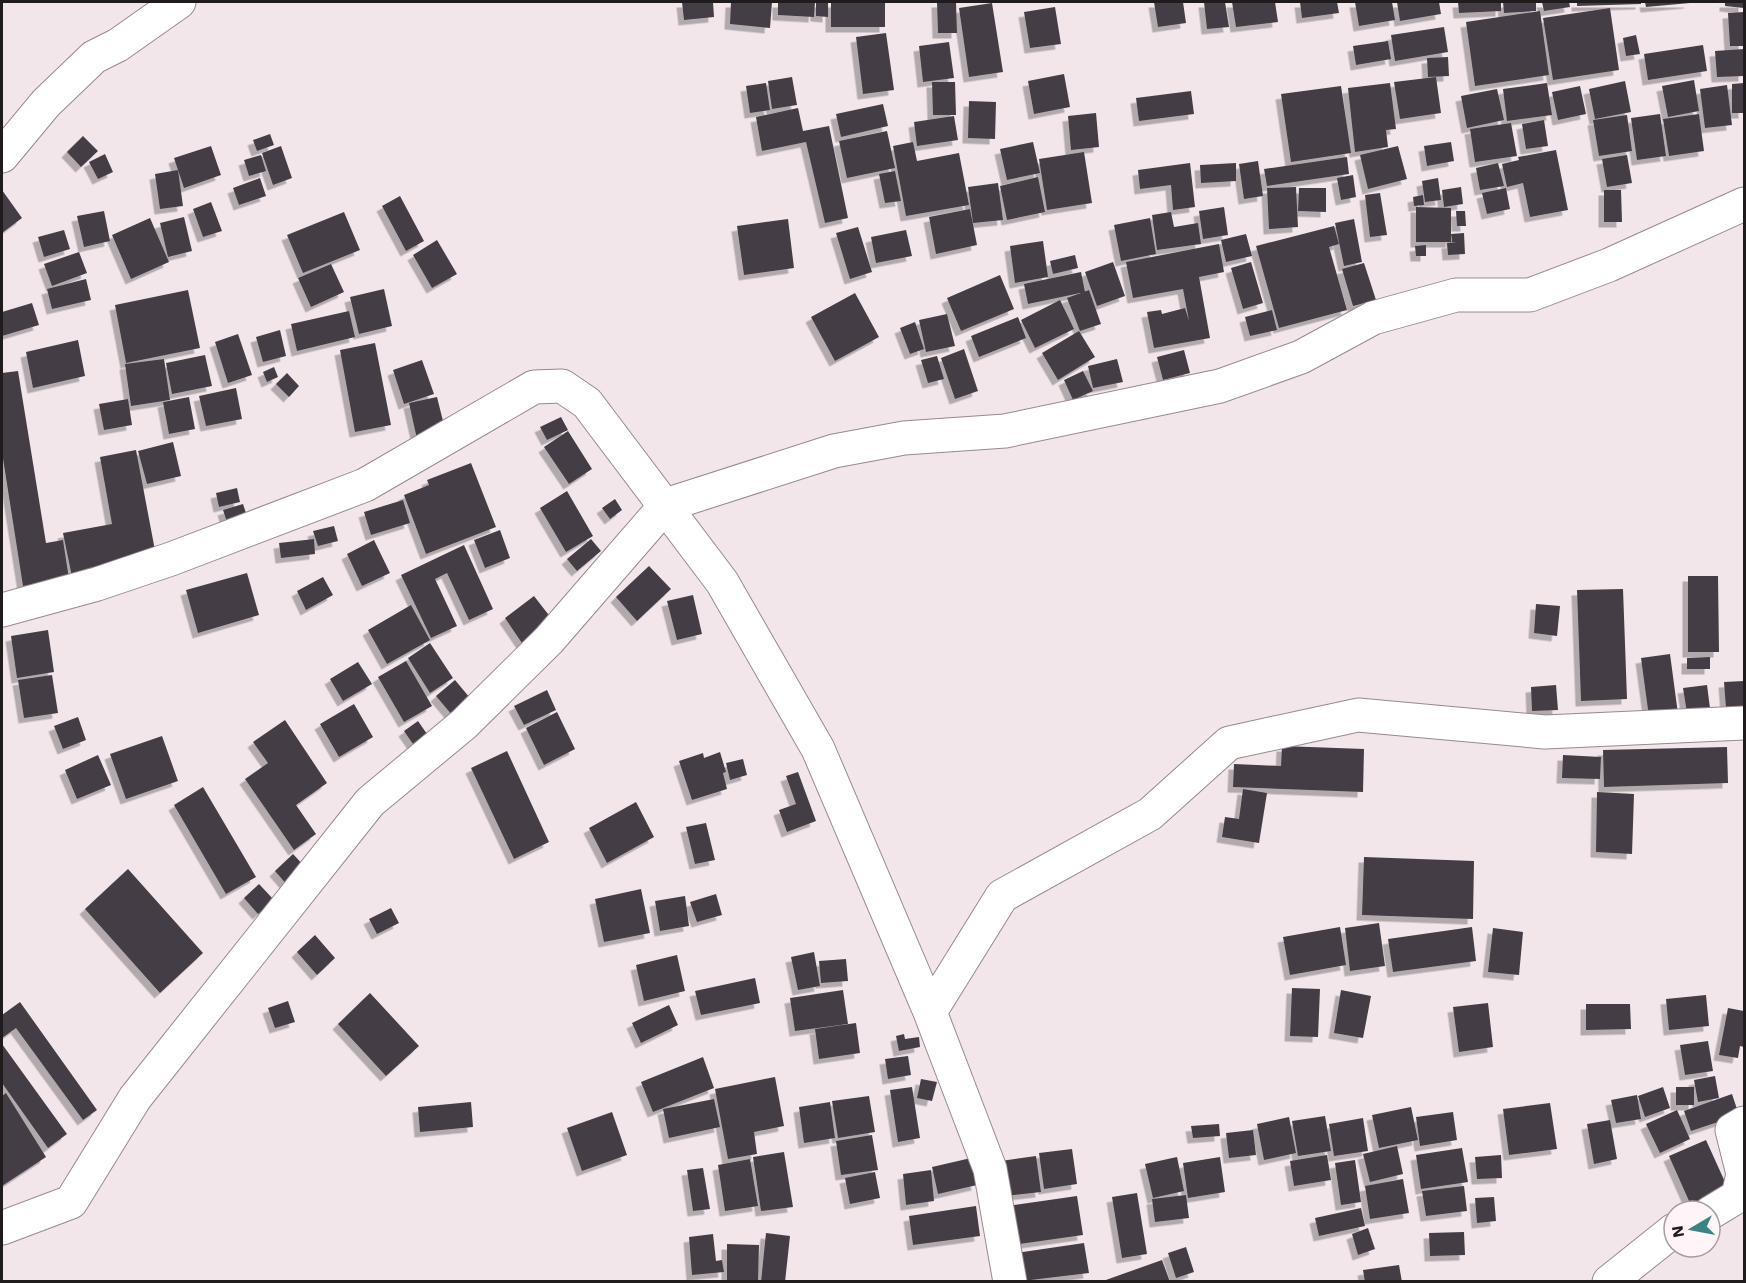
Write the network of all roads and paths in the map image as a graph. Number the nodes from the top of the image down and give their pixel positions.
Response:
1 (179, 2) edge
2 (2, 156) edge
3 (1744, 204) edge
4 (666, 505) junction
5 (2, 610) edge
6 (1744, 723) edge
7 (930, 1012) junction
8 (1744, 1123) edge
9 (1722, 1206) edge
10 (2, 1228) edge
11 (1662, 1239) edge
12 (1010, 1281) edge
13 (1609, 1281) edge

1 - 2 street
3 - 4 street
4 - 5 street
4 - 7 street
4 - 10 street
6 - 7 street
7 - 12 street
8 - 9 street
11 - 13 street

